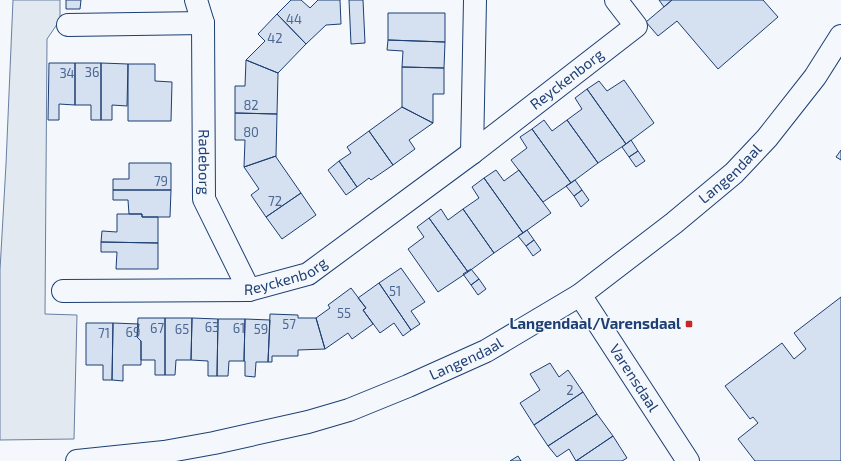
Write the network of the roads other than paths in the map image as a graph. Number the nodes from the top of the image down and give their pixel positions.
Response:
1 (196, 0) edge
2 (475, 0) edge
3 (616, 0) edge
4 (203, 23) junction
5 (68, 25) dead end
6 (841, 36) edge
7 (472, 154) junction
8 (249, 290) junction
9 (63, 291) dead end
10 (580, 295) junction
11 (77, 461) edge
12 (688, 461) edge

1 - 4 street, Radeborg
2 - 7 street
3 - 7 street, Reyckenborg
4 - 5 street
4 - 8 street, Radeborg
6 - 10 street, Langendaal
7 - 8 street, Reyckenborg
8 - 9 street, Reyckenborg
10 - 11 street, Langendaal
10 - 12 street, Varensdaal

